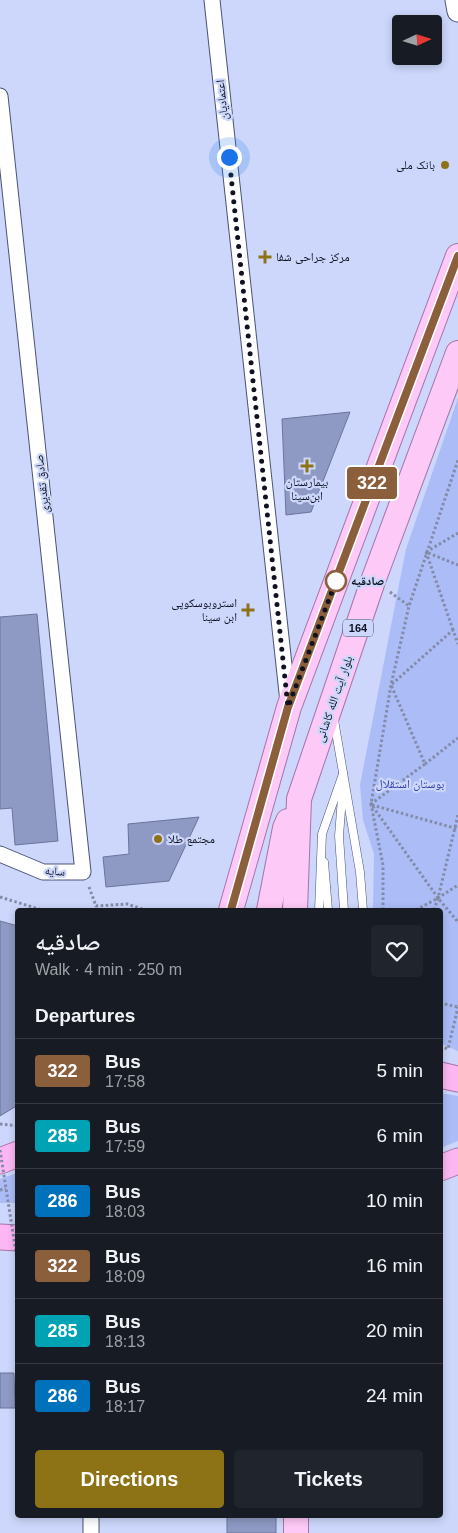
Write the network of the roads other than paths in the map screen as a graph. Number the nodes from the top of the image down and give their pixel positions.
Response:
1 (212, 0) edge
2 (456, 0) edge
3 (458, 12) edge
4 (0, 96) edge
5 (458, 256) edge
6 (458, 353) edge
7 (288, 707) junction
8 (331, 708) junction
9 (344, 772) junction
10 (299, 799) junction
11 (322, 834) junction
12 (0, 854) edge
13 (83, 872) joint
14 (231, 908) edge
15 (269, 908) edge
16 (295, 908) edge
17 (319, 908) edge
18 (328, 908) edge
19 (344, 908) edge
20 (363, 908) edge
21 (443, 1076) edge
22 (458, 1079) edge
23 (15, 1155) edge
24 (0, 1161) edge
25 (458, 1161) edge
26 (443, 1167) edge
27 (0, 1237) edge
28 (15, 1238) edge
29 (91, 1518) edge
30 (296, 1518) edge
31 (91, 1533) edge
32 (296, 1533) edge

1 - 7 street, اعتمادیان
2 - 3 main road
4 - 13 street, صادق تقدیری
5 - 7 main road
6 - 8 main road, بلوار آیت الله کاشانی / 164
7 - 14 main road
8 - 9 lane
8 - 10 main road, بلوار آیت الله کاشانی / 164
9 - 11 lane
9 - 19 lane
9 - 20 lane
10 - 15 main road
10 - 16 main road, بلوار آیت الله کاشانی / 164
11 - 17 lane
11 - 18 lane
12 - 13 street, سایه
21 - 22 highway
23 - 24 highway
25 - 26 highway
27 - 28 highway
29 - 31 street
30 - 32 main road

